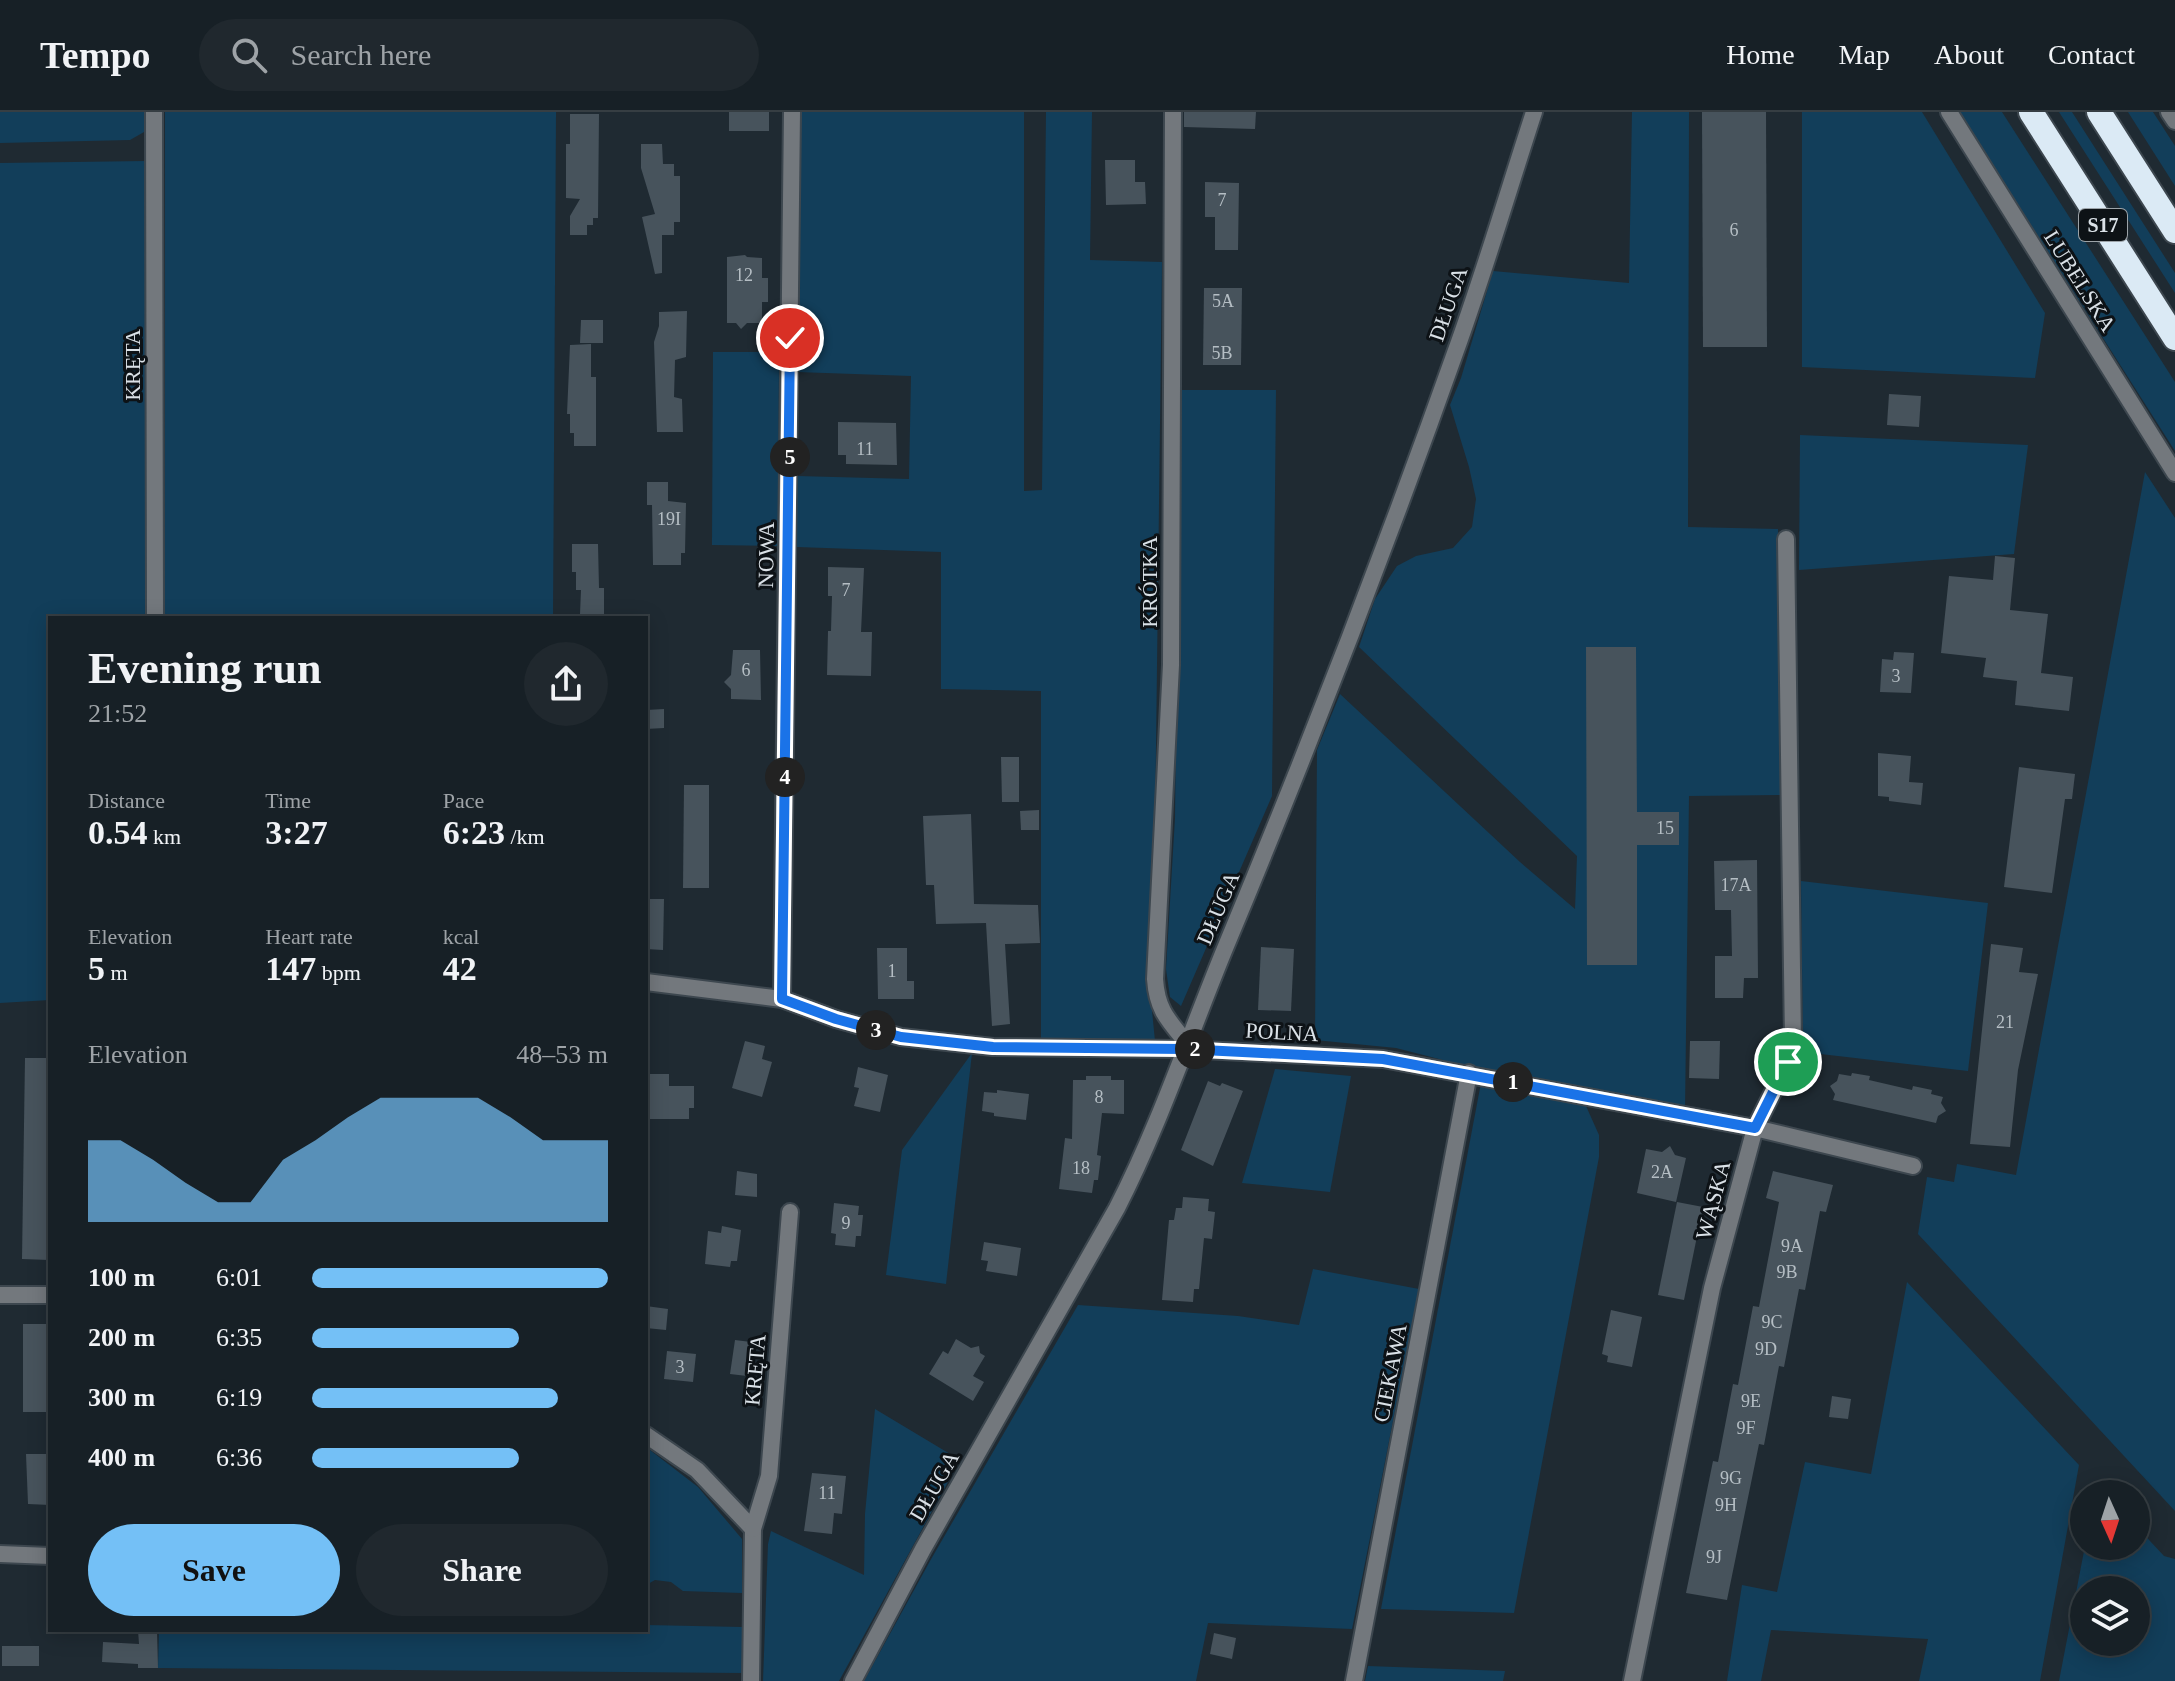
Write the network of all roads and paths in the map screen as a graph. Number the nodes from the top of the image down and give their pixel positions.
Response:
1 (154, 112) edge
2 (792, 112) edge
3 (1173, 112) edge
4 (1534, 112) edge
5 (1949, 112) edge
6 (2031, 112) edge
7 (2099, 112) edge
8 (2169, 112) edge
9 (2175, 121) edge
10 (2175, 231) edge
11 (2175, 338) edge
12 (2175, 473) edge
13 (1786, 539) dead end
14 (155, 616) edge
15 (648, 982) edge
16 (782, 999) junction
17 (1185, 1045) junction
18 (1469, 1073) junction
19 (1755, 1128) junction
20 (1913, 1166) dead end
21 (790, 1212) dead end
22 (0, 1295) edge
23 (48, 1295) edge
24 (648, 1436) edge
25 (753, 1529) junction
26 (0, 1554) edge
27 (48, 1556) edge
28 (751, 1681) edge
29 (853, 1681) edge
30 (1354, 1681) edge
31 (1632, 1681) edge

1 - 14 street, KRĘTA
2 - 16 street, NOWA
3 - 17 street, KRÓTKA
4 - 17 street, DŁUGA
5 - 12 street, LUBELSKA
6 - 11 highway, S17
7 - 10 highway, S17
8 - 9 street
13 - 19 street, WĄSKA
15 - 16 street, POLNA
16 - 17 street, POLNA
17 - 18 street, POLNA
17 - 29 street, DŁUGA
18 - 19 street, POLNA
18 - 30 street, CIEKAWA
19 - 20 street, POLNA
19 - 31 street, WĄSKA
21 - 25 street, KRĘTA
22 - 23 street
24 - 25 street
25 - 28 street, KRĘTA
26 - 27 street

